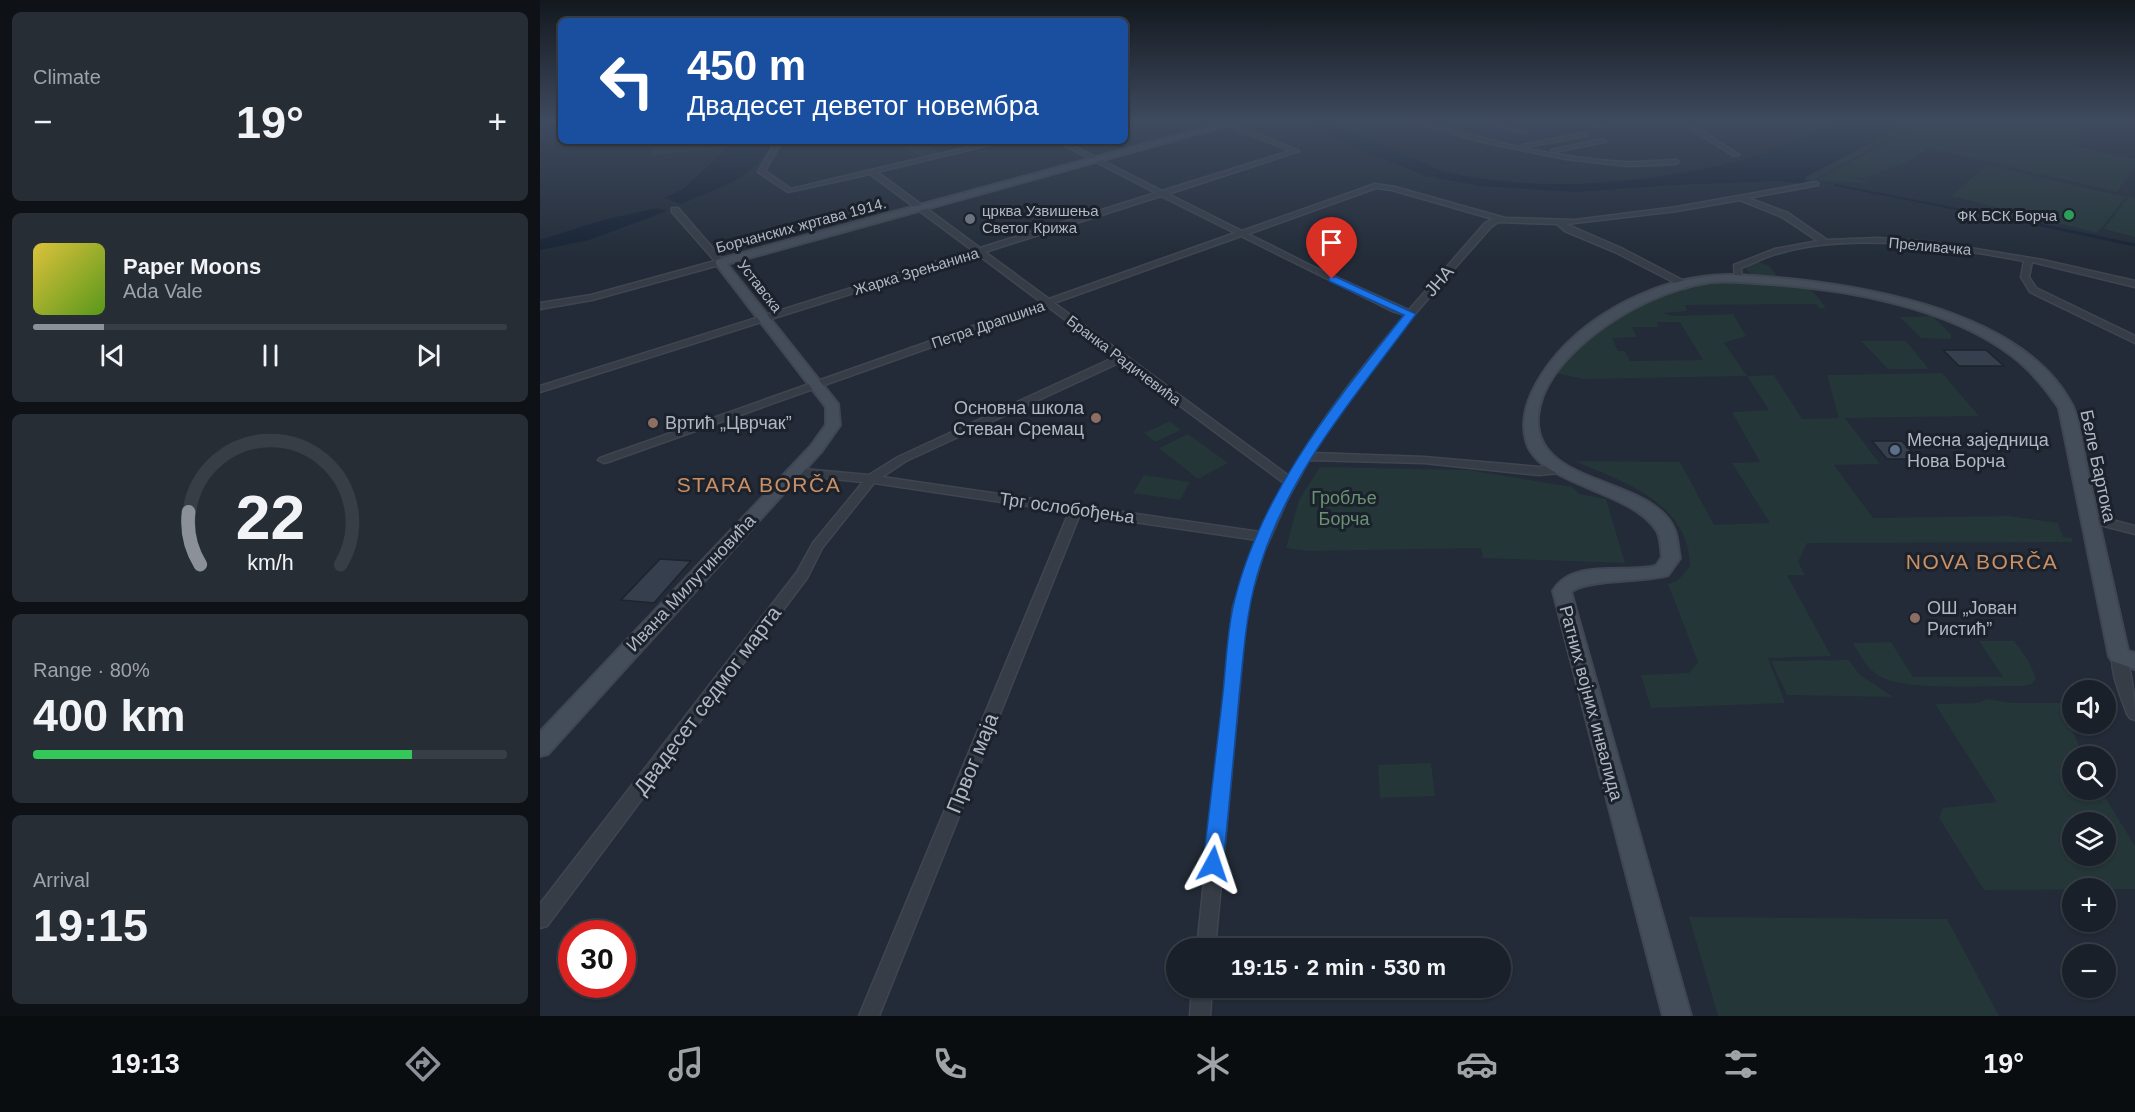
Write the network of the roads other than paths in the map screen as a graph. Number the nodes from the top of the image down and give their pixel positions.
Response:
1 (764, 167) edge
2 (891, 167) edge
3 (1070, 167) edge
4 (1111, 167) edge
5 (1247, 167) edge
6 (872, 172) junction
7 (1816, 184) dead end
8 (1162, 194) junction
9 (1742, 198) junction
10 (922, 208) junction
11 (675, 210) dead end
12 (1502, 219) junction
13 (1560, 223) junction
14 (1242, 234) junction
15 (1826, 243) junction
16 (979, 251) junction
17 (2028, 260) junction
18 (720, 262) junction
19 (1738, 278) junction
20 (2135, 284) edge
21 (1685, 285) junction
22 (1048, 303) junction
23 (540, 306) edge
24 (1411, 314) junction
25 (764, 318) junction
26 (2135, 340) edge
27 (1121, 358) junction
28 (816, 384) junction
29 (540, 389) edge
30 (1305, 456) junction
31 (604, 460) dead end
32 (1559, 469) junction
33 (795, 471) junction
34 (871, 479) junction
35 (1290, 482) junction
36 (1076, 510) junction
37 (2089, 518) junction
38 (2135, 530) edge
39 (1263, 537) junction
40 (2127, 658) edge
41 (2135, 714) edge
42 (540, 746) edge
43 (540, 919) edge
44 (1207, 938) edge
45 (1202, 998) edge
46 (869, 1016) edge
47 (1200, 1016) edge
48 (1677, 1016) edge

1 - 6 street
2 - 6 street
3 - 10 street, Борчанских жртава 1914.
4 - 8 street
5 - 8 street, Жарка Зрењанина
6 - 10 street, Бранка Радичевића
7 - 9 street
8 - 14 street
8 - 16 street, Жарка Зрењанина
9 - 13 street
9 - 15 street
10 - 16 street, Бранка Радичевића
10 - 18 street, Борчанских жртава 1914.
11 - 18 street, Уставска
12 - 13 street
12 - 14 street, Петра Драпшина
12 - 24 street, ЈНА
13 - 21 street
14 - 22 street, Петра Драпшина
14 - 24 street
15 - 17 street, Преливачка
15 - 19 street, Преливачка
16 - 22 street, Бранка Радичевића
16 - 25 street, Жарка Зрењанина
17 - 20 street, Преливачка
17 - 26 street
18 - 23 street, Борчанских жртава 1914.
18 - 25 street, Уставска
19 - 21 street, Ратних војних инвалида
19 - 37 street, Беле Бартока
21 - 32 street, Ратних војних инвалида
22 - 27 street, Бранка Радичевића
22 - 28 street, Петра Драпшина
24 - 30 street, ЈНА
25 - 28 street, Уставска
25 - 29 street, Жарка Зрењанина
27 - 34 street
27 - 35 street, Бранка Радичевића
28 - 31 street, Петра Драпшина
28 - 33 street, Ивана Милутиновића
30 - 32 street
30 - 35 street, ЈНА
32 - 48 street, Ратних војних инвалида
33 - 34 street, Трг ослобођења
33 - 42 street, Ивана Милутиновића
34 - 36 street, Трг ослобођења
34 - 43 street, Двадесет седмог марта
35 - 39 street, ЈНА
36 - 39 street, Трг ослобођења
36 - 46 street, Првог маја
37 - 38 street
37 - 40 street, Беле Бартока
39 - 44 street, ЈНА
40 - 41 street, Беле Бартока
45 - 47 street

